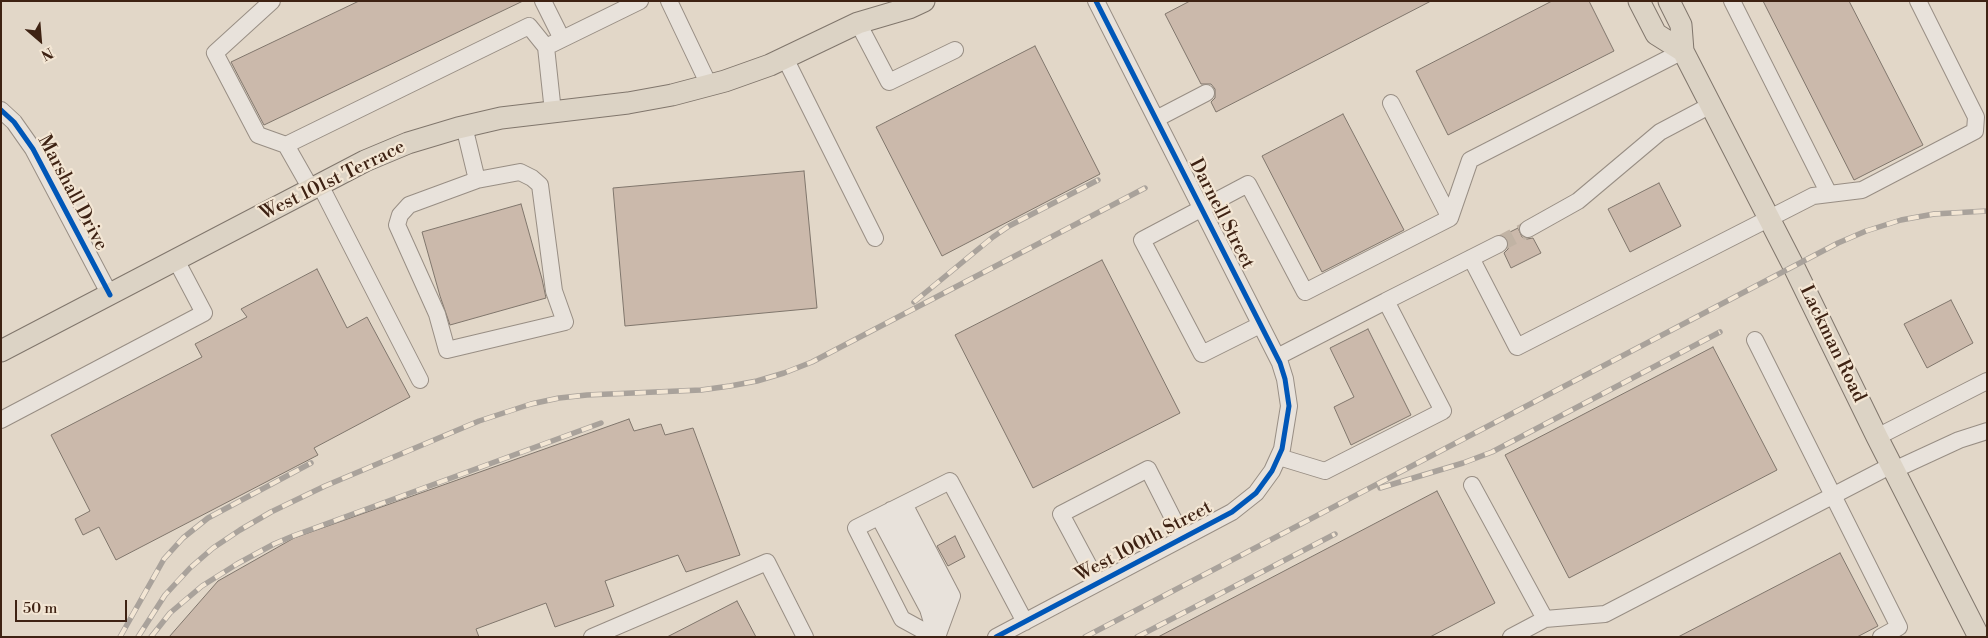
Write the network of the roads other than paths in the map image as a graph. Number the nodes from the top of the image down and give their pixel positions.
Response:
1 (272, 1) edge
2 (543, 1) edge
3 (640, 1) edge
4 (669, 1) edge
5 (888, 1) edge
6 (924, 1) edge
7 (1096, 1) edge
8 (1639, 1) edge
9 (1669, 1) edge
10 (1732, 1) edge
11 (1918, 1) edge
12 (858, 24) junction
13 (562, 39) junction
14 (546, 47) junction
15 (955, 50) dead end
16 (1683, 51) junction
17 (785, 58) junction
18 (709, 86) junction
19 (1206, 92) dead end
20 (1391, 103) dead end
21 (1711, 105) junction
22 (1, 110) edge
23 (553, 112) junction
24 (1156, 119) junction
25 (464, 126) junction
26 (286, 145) junction
27 (477, 180) junction
28 (316, 187) junction
29 (1829, 194) junction
30 (1201, 208) junction
31 (1450, 218) junction
32 (1769, 218) junction
33 (1528, 229) tunnel mouth
34 (875, 238) dead end
35 (1499, 244) tunnel mouth
36 (1471, 258) junction
37 (176, 260) junction
38 (110, 295) junction
39 (1386, 301) junction
40 (1260, 324) junction
41 (1755, 340) dead end
42 (1, 352) edge
43 (1277, 357) junction
44 (420, 380) dead end
45 (1987, 381) edge
46 (1, 420) edge
47 (1987, 431) edge
48 (1877, 437) junction
49 (1281, 453) junction
50 (1893, 468) junction
51 (1472, 485) dead end
52 (1833, 496) junction
53 (891, 510) junction
54 (1183, 538) junction
55 (1098, 583) junction
56 (1545, 619) junction
57 (1024, 622) junction
58 (592, 637) edge
59 (805, 637) edge
60 (936, 637) edge
61 (996, 637) edge
62 (1511, 637) edge
63 (1880, 637) edge
64 (1979, 637) edge

1 - 26 street
2 - 13 street
3 - 13 street
4 - 18 street
5 - 12 main road, West 101st Terrace
6 - 12 main road, West 101st Terrace
7 - 24 street, Darnell Street
8 - 16 main road
9 - 16 main road, Lackman Road
10 - 29 street
11 - 29 street
12 - 15 street
12 - 17 main road, West 101st Terrace
13 - 14 street
14 - 23 street
14 - 26 street
16 - 21 main road, Lackman Road
16 - 31 street
17 - 18 main road, West 101st Terrace
17 - 34 street
18 - 23 main road, West 101st Terrace
19 - 24 street
20 - 31 street
21 - 32 main road, Lackman Road
21 - 33 street
22 - 38 street, Marshall Drive
23 - 25 main road, West 101st Terrace
24 - 30 street, Darnell Street
25 - 27 street
25 - 28 main road, West 101st Terrace
26 - 28 street
27 - 27 street
28 - 37 main road, West 101st Terrace
28 - 44 street
29 - 32 street
30 - 31 street
30 - 40 street, Darnell Street
30 - 40 street
32 - 36 street
32 - 48 main road, Lackman Road
35 - 36 street
36 - 39 street
37 - 38 main road, West 101st Terrace
37 - 46 street
38 - 42 main road, West 101st Terrace
39 - 43 street
39 - 49 street
40 - 43 street, Darnell Street
41 - 52 street
43 - 49 street, Darnell Street
45 - 48 street
47 - 50 street
48 - 50 main road, Lackman Road
49 - 54 street, West 100th Street
50 - 52 street
50 - 64 main road, Lackman Road
51 - 56 street
52 - 56 street
52 - 63 street
53 - 57 street
53 - 60 street
53 - 60 street
53 - 60 street
54 - 55 street, West 100th Street
54 - 55 street
55 - 57 street, West 100th Street
56 - 62 street
57 - 61 street, West 100th Street
58 - 59 street

